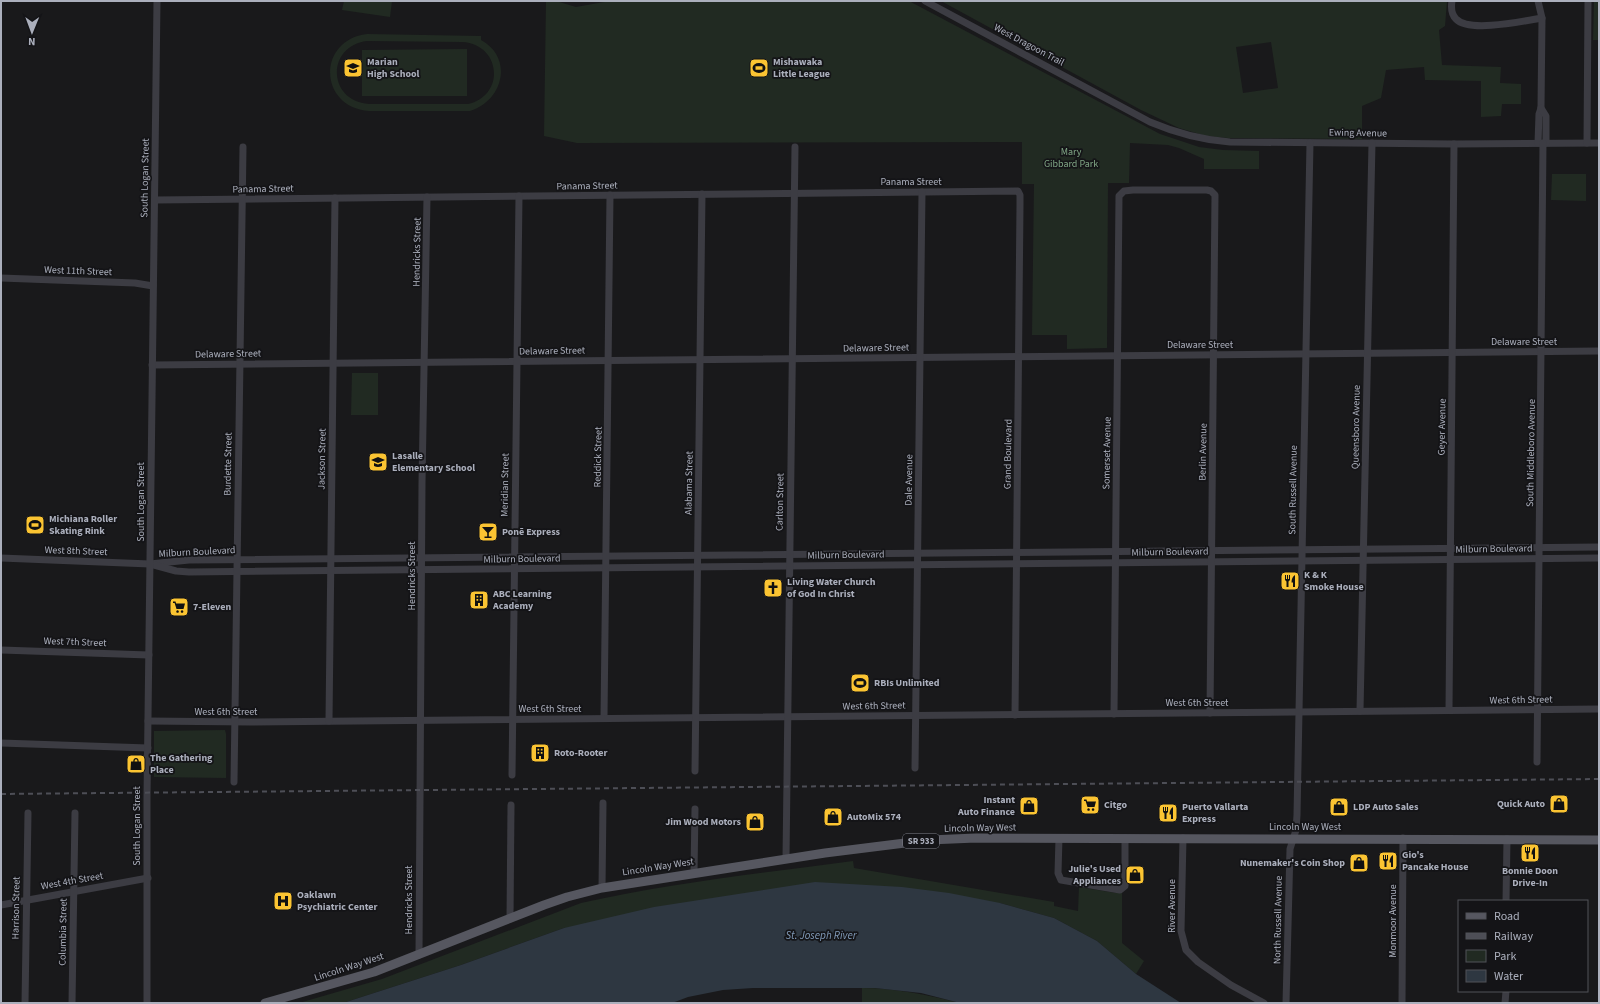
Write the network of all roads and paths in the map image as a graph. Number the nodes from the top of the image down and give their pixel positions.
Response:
1 (157, 1) edge
2 (926, 1) edge
3 (1452, 1) edge
4 (1538, 1) edge
5 (1588, 1) edge
6 (1542, 18) junction
7 (1123, 107) joint
8 (1310, 143) junction
9 (1372, 143) junction
10 (1543, 143) junction
11 (1586, 143) junction
12 (1599, 143) edge
13 (1454, 144) junction
14 (243, 147) dead end
15 (795, 147) dead end
16 (922, 192) junction
17 (1214, 192) joint
18 (1019, 193) joint
19 (702, 194) junction
20 (794, 194) junction
21 (610, 195) junction
22 (519, 196) junction
23 (428, 197) junction
24 (335, 198) junction
25 (242, 199) junction
26 (154, 200) junction
27 (1, 278) edge
28 (153, 286) junction
29 (1599, 351) edge
30 (1453, 352) junction
31 (1541, 352) junction
32 (1368, 353) junction
33 (1306, 354) junction
34 (1214, 355) junction
35 (1019, 356) junction
36 (1118, 356) junction
37 (920, 357) junction
38 (792, 359) junction
39 (609, 360) junction
40 (700, 360) junction
41 (517, 361) junction
42 (425, 362) junction
43 (333, 363) junction
44 (240, 364) junction
45 (152, 365) junction
46 (1540, 547) junction
47 (1599, 547) edge
48 (1451, 548) junction
49 (1363, 549) junction
50 (1212, 550) junction
51 (1302, 550) junction
52 (1116, 551) junction
53 (1017, 552) junction
54 (918, 553) junction
55 (790, 554) junction
56 (698, 555) junction
57 (606, 556) junction
58 (514, 557) junction
59 (1, 558) edge
60 (422, 558) junction
61 (1599, 558) edge
62 (331, 559) junction
63 (1539, 559) junction
64 (237, 560) junction
65 (1363, 560) junction
66 (1450, 560) junction
67 (1302, 561) junction
68 (1212, 562) junction
69 (1116, 563) junction
70 (150, 564) junction
71 (1016, 564) junction
72 (918, 565) junction
73 (790, 566) junction
74 (698, 567) junction
75 (606, 568) junction
76 (514, 569) junction
77 (422, 570) junction
78 (237, 571) junction
79 (331, 571) junction
80 (1, 650) edge
81 (149, 655) junction
82 (1599, 709) edge
83 (1449, 710) junction
84 (1538, 710) junction
85 (1360, 711) junction
86 (1299, 712) junction
87 (1210, 713) junction
88 (1114, 714) junction
89 (1015, 715) junction
90 (916, 716) junction
91 (788, 717) junction
92 (604, 718) junction
93 (696, 718) junction
94 (513, 719) junction
95 (420, 720) junction
96 (329, 721) junction
97 (148, 722) junction
98 (235, 722) junction
99 (1, 743) edge
100 (148, 748) junction
101 (1537, 762) dead end
102 (915, 768) dead end
103 (695, 771) dead end
104 (512, 775) dead end
105 (234, 782) dead end
106 (603, 803) dead end
107 (511, 805) dead end
108 (695, 809) dead end
109 (28, 813) dead end
110 (75, 813) dead end
111 (1059, 838) junction
112 (1125, 838) junction
113 (1183, 838) junction
114 (1294, 838) junction
115 (1403, 838) junction
116 (1507, 839) junction
117 (1599, 840) edge
118 (786, 858) junction
119 (694, 873) junction
120 (148, 878) junction
121 (602, 888) junction
122 (74, 891) junction
123 (26, 900) junction
124 (1506, 900) edge
125 (1, 905) edge
126 (510, 919) junction
127 (419, 955) junction
128 (1506, 992) edge
129 (25, 1003) edge
130 (72, 1003) edge
131 (147, 1003) edge
132 (266, 1003) edge
133 (1264, 1003) edge
134 (1286, 1003) edge
135 (1402, 1003) edge
136 (1505, 1003) edge

1 - 26 street, South Logan Street
2 - 7 street, West Dragoon Trail
3 - 6 street
4 - 6 street, South Middleboro Avenue
5 - 11 street
6 - 10 street, South Middleboro Avenue
7 - 8 street, Ewing Avenue
8 - 9 street, Ewing Avenue
8 - 33 street, South Russell Avenue
9 - 13 street, Ewing Avenue
9 - 32 street, Queensboro Avenue
10 - 11 street, Ewing Avenue
10 - 13 street, Ewing Avenue
10 - 31 street, South Middleboro Avenue
11 - 12 street, Ewing Avenue
13 - 30 street, Geyer Avenue
14 - 25 street, Burdette Street
15 - 20 street, Carlton Street
16 - 18 street, Panama Street
16 - 20 street, Panama Street
16 - 37 street, Dale Avenue
17 - 34 street, Berlin Avenue
17 - 36 street, Somerset Avenue
18 - 35 street, Grand Boulevard
19 - 20 street, Panama Street
19 - 21 street, Panama Street
19 - 40 street, Alabama Street
20 - 38 street, Carlton Street
21 - 22 street, Panama Street
21 - 39 street, Reddick Street
22 - 23 street, Panama Street
22 - 41 street, Meridian Street
23 - 24 street, Panama Street
23 - 42 street, Hendricks Street
24 - 25 street, Panama Street
24 - 43 street, Jackson Street
25 - 26 street, Panama Street
25 - 44 street, Burdette Street
26 - 28 street, South Logan Street
27 - 28 street, West 11th Street
28 - 45 street, South Logan Street
29 - 31 street, Delaware Street
30 - 31 street, Delaware Street
30 - 32 street, Delaware Street
30 - 48 street, Geyer Avenue
31 - 46 street, South Middleboro Avenue
32 - 33 street, Delaware Street
32 - 49 street, Queensboro Avenue
33 - 34 street, Delaware Street
33 - 51 street, South Russell Avenue
34 - 36 street, Delaware Street
34 - 50 street, Berlin Avenue
35 - 36 street, Delaware Street
35 - 37 street, Delaware Street
35 - 53 street, Grand Boulevard
36 - 52 street, Somerset Avenue
37 - 38 street, Delaware Street
37 - 54 street, Dale Avenue
38 - 40 street, Delaware Street
38 - 55 street, Carlton Street
39 - 40 street, Delaware Street
39 - 41 street, Delaware Street
39 - 57 street, Reddick Street
40 - 56 street, Alabama Street
41 - 42 street, Delaware Street
41 - 58 street, Meridian Street
42 - 43 street, Delaware Street
42 - 60 street, Hendricks Street
43 - 44 street, Delaware Street
43 - 62 street, Jackson Street
44 - 45 street, Delaware Street
44 - 64 street, Burdette Street
45 - 70 street, South Logan Street
46 - 47 street, Milburn Boulevard
46 - 48 street, Milburn Boulevard
46 - 63 street, South Middleboro Avenue
48 - 49 street, Milburn Boulevard
48 - 66 street, Geyer Avenue
49 - 51 street, Milburn Boulevard
49 - 65 street, Queensboro Avenue
50 - 51 street, Milburn Boulevard
50 - 52 street, Milburn Boulevard
50 - 68 street, Berlin Avenue
51 - 67 street, South Russell Avenue
52 - 53 street, Milburn Boulevard
52 - 69 street, Somerset Avenue
53 - 54 street, Milburn Boulevard
53 - 71 street, Grand Boulevard
54 - 55 street, Milburn Boulevard
54 - 72 street, Dale Avenue
55 - 56 street, Milburn Boulevard
55 - 73 street, Carlton Street
56 - 57 street, Milburn Boulevard
56 - 74 street, Alabama Street
57 - 58 street, Milburn Boulevard
57 - 75 street, Reddick Street
58 - 60 street, Milburn Boulevard
58 - 76 street, Meridian Street
59 - 70 street, West 8th Street
60 - 62 street, Milburn Boulevard
60 - 77 street, Hendricks Street
61 - 63 street, Milburn Boulevard
62 - 64 street, Milburn Boulevard
62 - 79 street, Jackson Street
63 - 66 street, Milburn Boulevard
63 - 84 street, South Middleboro Avenue
64 - 70 street, Milburn Boulevard
64 - 78 street, Burdette Street
65 - 66 street, Milburn Boulevard
65 - 67 street, Milburn Boulevard
65 - 85 street, Queensboro Avenue
66 - 83 street, Geyer Avenue
67 - 68 street, Milburn Boulevard
67 - 86 street, South Russell Avenue
68 - 69 street, Milburn Boulevard
68 - 87 street, Berlin Avenue
69 - 71 street, Milburn Boulevard
69 - 88 street, Somerset Avenue
70 - 78 street, Milburn Boulevard
70 - 81 street, South Logan Street
71 - 72 street, Milburn Boulevard
71 - 89 street, Grand Boulevard
72 - 73 street, Milburn Boulevard
72 - 90 street, Dale Avenue
73 - 74 street, Milburn Boulevard
73 - 91 street, Carlton Street
74 - 75 street, Milburn Boulevard
74 - 93 street, Alabama Street
75 - 76 street, Milburn Boulevard
75 - 92 street, Reddick Street
76 - 77 street, Milburn Boulevard
76 - 94 street, Meridian Street
77 - 79 street, Milburn Boulevard
77 - 95 street, Hendricks Street
78 - 79 street, Milburn Boulevard
78 - 98 street, Burdette Street
79 - 96 street, Jackson Street
80 - 81 street, West 7th Street
81 - 97 street, South Logan Street
82 - 84 street, West 6th Street
83 - 84 street, West 6th Street
83 - 85 street, West 6th Street
84 - 101 street, South Middleboro Avenue
85 - 86 street, West 6th Street
86 - 87 street, West 6th Street
86 - 114 street, South Russell Avenue
87 - 88 street, West 6th Street
88 - 89 street, West 6th Street
89 - 90 street, West 6th Street
90 - 91 street, West 6th Street
90 - 102 street, Dale Avenue
91 - 93 street, West 6th Street
91 - 118 street, Carlton Street
92 - 93 street, West 6th Street
92 - 94 street, West 6th Street
93 - 103 street, Alabama Street
94 - 95 street, West 6th Street
94 - 104 street, Meridian Street
95 - 96 street, West 6th Street
95 - 127 street, Hendricks Street
96 - 98 street, West 6th Street
97 - 98 street, West 6th Street
97 - 100 street, South Logan Street
98 - 105 street, Burdette Street
99 - 100 street
100 - 120 street, South Logan Street
106 - 121 street
107 - 126 street
108 - 119 street
109 - 123 street, Harrison Street
110 - 122 street, Columbia Street
111 - 112 main road, Lincoln Way West / SR 933
111 - 112 street
111 - 118 main road, Lincoln Way West / SR 933
112 - 113 main road, Lincoln Way West / SR 933
113 - 114 main road, Lincoln Way West / SR 933
113 - 133 street, River Avenue
114 - 115 main road, Lincoln Way West / SR 933
114 - 134 street, North Russell Avenue
115 - 116 main road, Lincoln Way West / SR 933
115 - 135 street, Monmoor Avenue
116 - 117 main road, Lincoln Way West / SR 933
116 - 124 street
118 - 119 main road, Lincoln Way West / SR 933
119 - 121 main road, Lincoln Way West / SR 933
120 - 122 street, West 4th Street
120 - 131 street, South Logan Street
121 - 126 main road, Lincoln Way West / SR 933
122 - 123 street, West 4th Street
122 - 130 street, Columbia Street
123 - 125 street, West 4th Street
123 - 129 street, Harrison Street
126 - 127 main road, Lincoln Way West / SR 933
127 - 132 main road, Lincoln Way West / SR 933
128 - 136 street

